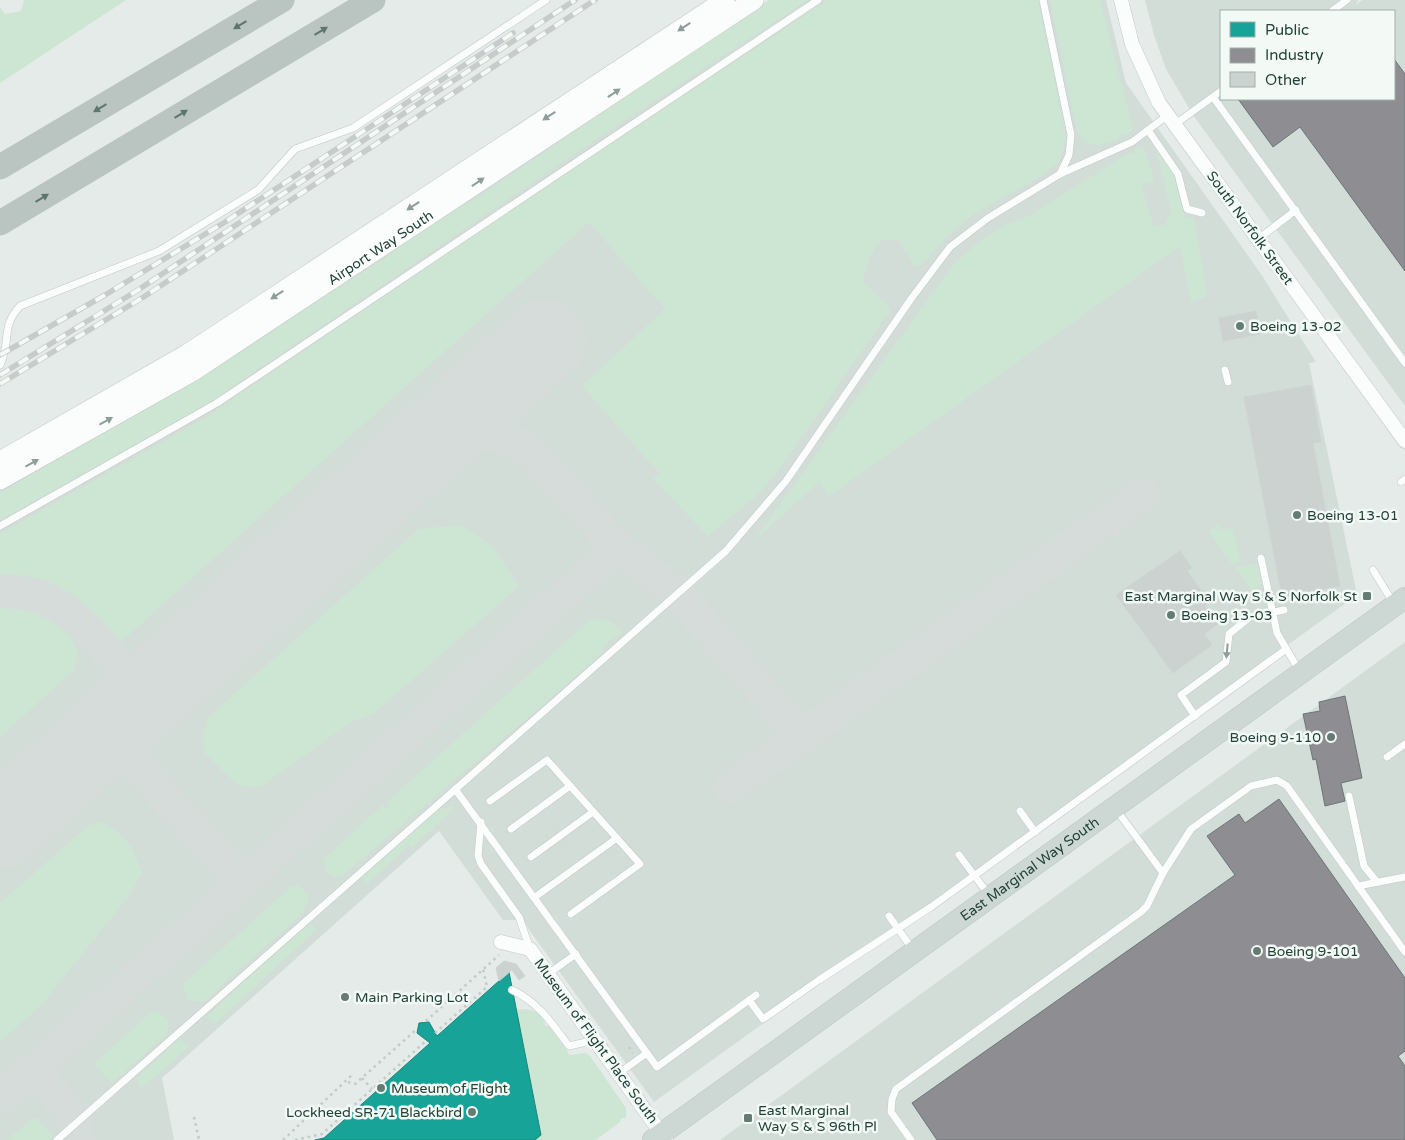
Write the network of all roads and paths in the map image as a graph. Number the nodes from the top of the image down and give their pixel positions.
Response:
1 (282, 0) edge
2 (372, 0) edge
3 (546, 0) edge
4 (725, 0) edge
5 (754, 0) edge
6 (818, 0) edge
7 (1043, 0) edge
8 (1121, 0) edge
9 (1347, 0) edge
10 (1333, 10) edge
11 (1220, 92) edge
12 (1213, 97) junction
13 (1171, 120) junction
14 (1148, 130) junction
15 (0, 167) edge
16 (1060, 174) junction
17 (1296, 210) junction
18 (1202, 214) dead end
19 (0, 223) edge
20 (1258, 239) junction
21 (1405, 363) edge
22 (0, 365) edge
23 (1225, 370) dead end
24 (1228, 382) dead end
25 (1405, 441) edge
26 (0, 461) edge
27 (0, 480) edge
28 (0, 526) edge
29 (1261, 558) dead end
30 (1373, 570) dead end
31 (1400, 602) edge
32 (1284, 610) dead end
33 (1272, 612) junction
34 (1285, 650) junction
35 (1301, 674) junction
36 (1195, 716) junction
37 (1405, 744) edge
38 (1387, 757) dead end
39 (570, 786) junction
40 (455, 788) junction
41 (1349, 796) dead end
42 (490, 800) dead end
43 (1115, 808) junction
44 (1020, 811) dead end
45 (594, 812) junction
46 (481, 822) junction
47 (511, 829) dead end
48 (1035, 832) junction
49 (617, 838) junction
50 (959, 855) dead end
51 (531, 857) dead end
52 (1163, 873) junction
53 (974, 876) junction
54 (1405, 876) edge
55 (1377, 882) junction
56 (1358, 886) junction
57 (535, 897) junction
58 (990, 898) junction
59 (571, 914) dead end
60 (889, 916) dead end
61 (898, 928) junction
62 (501, 942) joint
63 (530, 949) junction
64 (915, 952) junction
65 (1405, 952) edge
66 (576, 954) junction
67 (483, 970) junction
68 (548, 974) junction
69 (512, 990) dead end
70 (756, 995) dead end
71 (749, 1000) junction
72 (426, 1021) dead end
73 (416, 1029) dead end
74 (435, 1033) dead end
75 (427, 1040) dead end
76 (595, 1040) junction
77 (647, 1053) junction
78 (619, 1073) junction
79 (353, 1074) dead end
80 (362, 1078) junction
81 (348, 1082) junction
82 (372, 1089) junction
83 (194, 1117) dead end
84 (661, 1138) edge
85 (57, 1140) edge
86 (198, 1140) edge
87 (283, 1140) edge
88 (295, 1140) edge
89 (911, 1140) edge

1 -> 15 highway
19 -> 2 highway
3 - 22 lane
4 -> 26 main road, Airport Way South
27 -> 5 main road, Airport Way South
6 - 28 lane
7 - 16 lane
8 - 13 street, South Norfolk Street
9 - 10 lane
11 - 12 lane
12 - 13 lane
12 - 17 lane
13 - 14 lane
13 - 20 street, South Norfolk Street
14 - 16 lane
14 - 18 lane
16 - 40 lane
17 - 20 lane
17 - 21 lane
20 - 25 street, South Norfolk Street
23 - 24 lane
29 - 33 lane
30 - 31 lane
31 - 35 main road, East Marginal Way South
32 - 33 lane
33 - 34 lane
33 -> 36 lane
34 - 35 lane
34 - 36 lane
35 - 43 main road, East Marginal Way South
36 - 48 lane
37 - 38 lane
39 - 42 lane
39 - 45 lane
39 - 47 lane
40 - 46 lane
40 - 85 lane
41 - 55 lane
43 - 52 lane
43 - 58 main road, East Marginal Way South
44 - 48 lane
45 - 49 lane
45 - 51 lane
46 - 57 lane
46 - 63 lane
48 - 53 lane
49 - 57 lane
49 - 59 lane
50 - 53 lane
52 - 56 lane
52 - 89 lane
53 - 58 lane
53 - 61 lane
54 - 55 lane
55 - 56 lane
56 - 65 lane
57 - 66 lane
58 - 64 main road, East Marginal Way South
60 - 61 lane
61 - 64 lane
61 - 71 lane
62 - 63 street, Museum of Flight Place South
62 - 67 path
63 - 68 street, Museum of Flight Place South
64 - 84 main road, East Marginal Way South
66 - 68 lane
66 - 77 lane
67 - 72 path
67 - 74 path
68 - 76 street, Museum of Flight Place South
69 - 76 lane
70 - 71 lane
71 - 77 lane
73 - 80 path
75 - 82 path
76 - 78 street, Museum of Flight Place South
77 - 78 lane
78 - 84 street, Museum of Flight Place South
79 - 81 path
80 - 81 path
80 - 82 path
81 - 87 path
82 - 88 path
83 - 86 path

